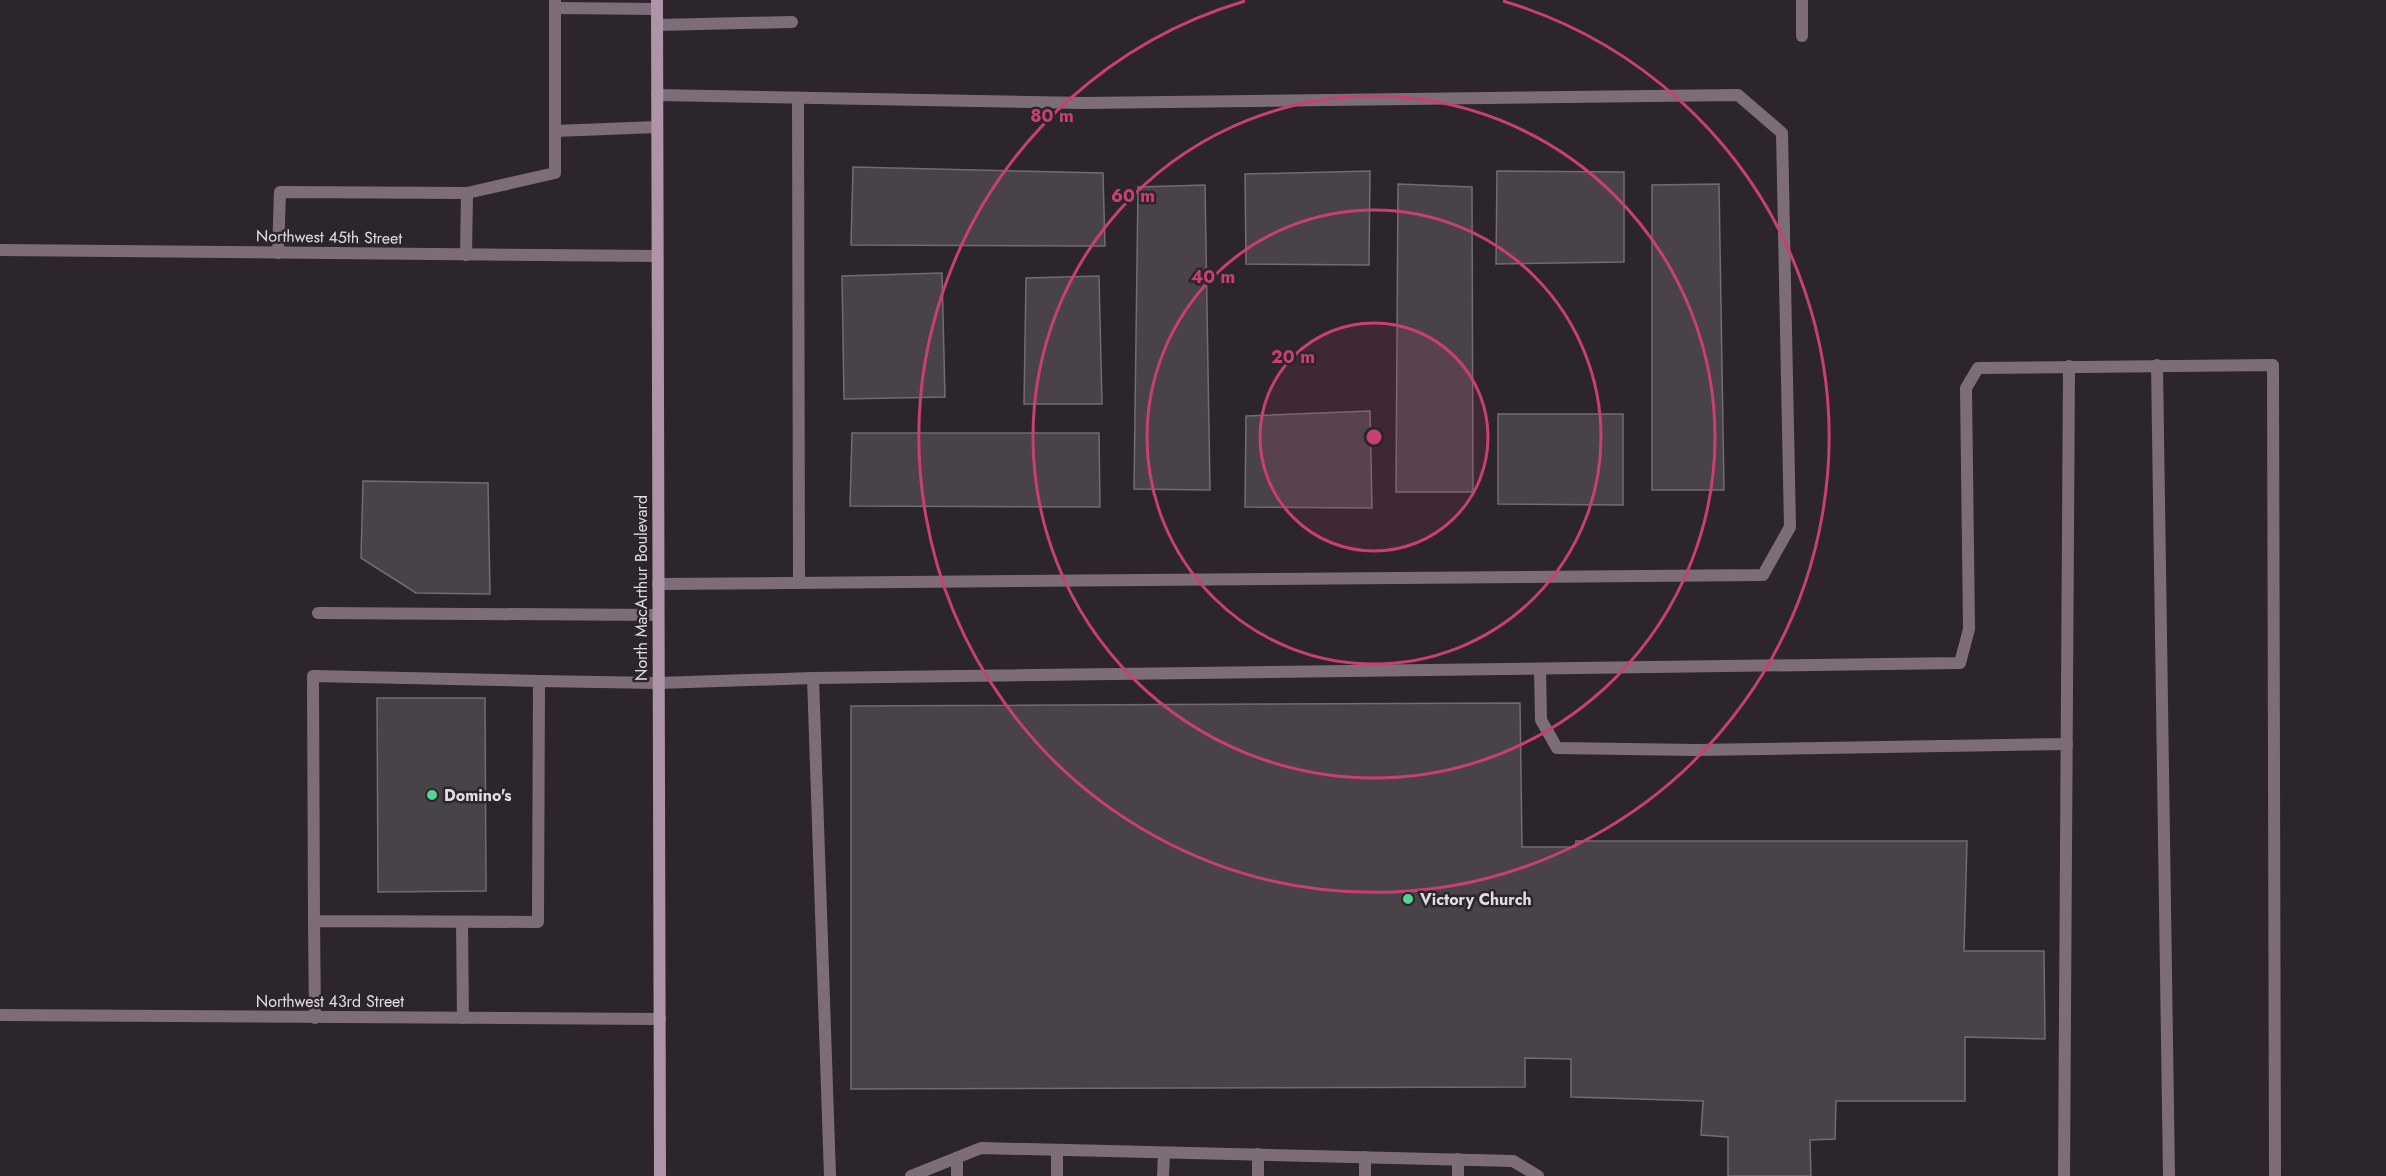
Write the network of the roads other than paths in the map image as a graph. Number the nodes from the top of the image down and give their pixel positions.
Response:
1 (1802, 0) edge
2 (555, 4) edge
3 (657, 4) edge
4 (792, 22) dead end
5 (657, 25) junction
6 (1802, 36) dead end
7 (657, 95) junction
8 (798, 98) junction
9 (657, 128) junction
10 (555, 131) junction
11 (467, 193) junction
12 (0, 250) edge
13 (278, 253) junction
14 (466, 255) junction
15 (657, 256) junction
16 (2157, 365) junction
17 (2069, 366) junction
18 (799, 582) junction
19 (658, 584) junction
20 (318, 613) dead end
21 (658, 615) junction
22 (1540, 669) junction
23 (813, 678) junction
24 (539, 681) junction
25 (658, 682) junction
26 (2067, 744) junction
27 (314, 921) junction
28 (462, 922) junction
29 (0, 1015) edge
30 (315, 1017) junction
31 (463, 1018) junction
32 (660, 1019) junction
33 (1057, 1150) junction
34 (1164, 1152) junction
35 (1258, 1154) junction
36 (1365, 1157) junction
37 (957, 1158) junction
38 (1458, 1160) junction
39 (660, 1176) edge
40 (830, 1176) edge
41 (911, 1176) edge
42 (957, 1176) edge
43 (1057, 1176) edge
44 (1163, 1176) edge
45 (1258, 1176) edge
46 (1365, 1176) edge
47 (1458, 1176) edge
48 (1538, 1176) edge
49 (2064, 1176) edge
50 (2169, 1176) edge
51 (2276, 1176) edge

1 - 6 street
2 - 3 street
2 - 10 street
3 - 5 main road, North MacArthur Boulevard
4 - 5 street
5 - 7 main road, North MacArthur Boulevard
7 - 8 street
7 - 9 main road, North MacArthur Boulevard
8 - 18 street
8 - 18 street
9 - 10 street
9 - 15 main road, North MacArthur Boulevard
10 - 11 street
11 - 13 street
11 - 14 street
12 - 13 street, Northwest 45th Street
13 - 14 street, Northwest 45th Street
14 - 15 street, Northwest 45th Street
15 - 19 main road, North MacArthur Boulevard
16 - 17 street
16 - 50 street
16 - 51 street
17 - 22 street
17 - 26 street
18 - 19 street
19 - 21 main road, North MacArthur Boulevard
20 - 21 street
21 - 25 main road, North MacArthur Boulevard
22 - 23 street
22 - 26 street
23 - 25 street
23 - 40 street
24 - 25 street
24 - 27 street
24 - 28 street
25 - 32 main road, North MacArthur Boulevard
26 - 49 street
27 - 28 street
27 - 30 street
28 - 31 street
29 - 30 street, Northwest 43rd Street
30 - 31 street, Northwest 43rd Street
31 - 32 street, Northwest 43rd Street
32 - 39 main road, North MacArthur Boulevard
33 - 34 street
33 - 37 street
33 - 43 street
34 - 35 street
34 - 44 street
35 - 36 street
35 - 45 street
36 - 38 street
36 - 46 street
37 - 41 street
37 - 42 street
38 - 47 street
38 - 48 street

